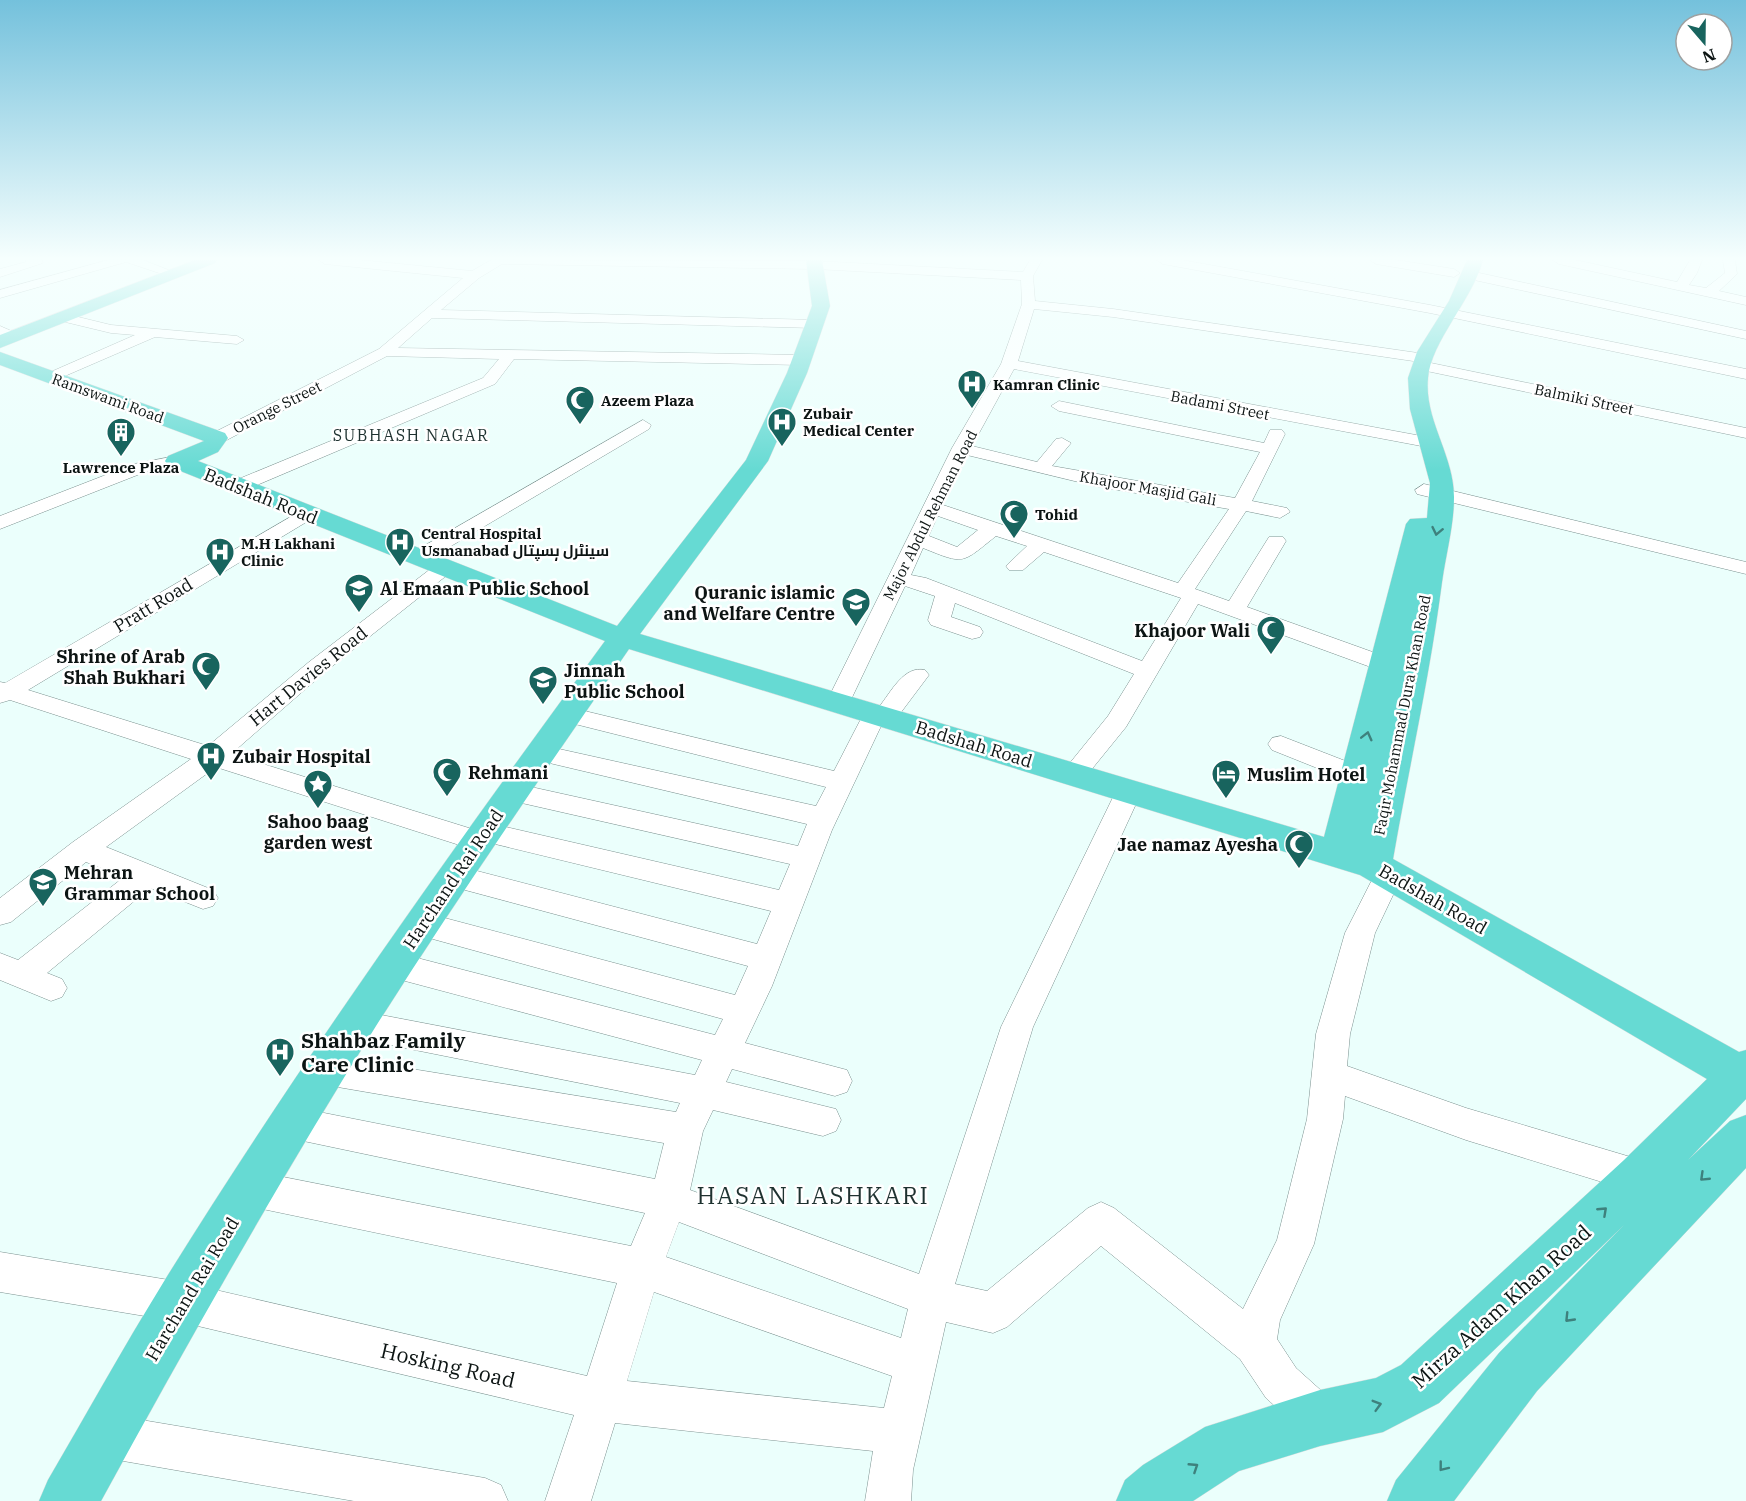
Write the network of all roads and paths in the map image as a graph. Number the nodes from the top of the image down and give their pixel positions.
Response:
1 (19, 330) edge
2 (122, 330) edge
3 (410, 330) edge
4 (813, 330) edge
5 (1020, 330) edge
6 (1224, 330) edge
7 (1437, 330) edge
8 (1533, 330) edge
9 (1726, 330) edge
10 (153, 333) junction
11 (2, 335) edge
12 (1746, 335) edge
13 (237, 340) dead end
14 (384, 352) junction
15 (510, 354) junction
16 (0, 358) edge
17 (802, 360) junction
18 (1418, 360) junction
19 (1009, 364) junction
20 (1746, 374) edge
21 (51, 377) junction
22 (1085, 379) junction
23 (1282, 417) junction
24 (644, 425) dead end
25 (1746, 433) edge
26 (217, 438) junction
27 (1422, 441) junction
28 (1062, 443) dead end
29 (961, 448) junction
30 (1270, 449) junction
31 (176, 461) junction
32 (1041, 468) junction
33 (236, 487) junction
34 (1433, 492) junction
35 (1242, 503) junction
36 (932, 508) junction
37 (1280, 512) dead end
38 (306, 514) junction
39 (0, 523) edge
40 (993, 528) junction
41 (917, 538) junction
42 (1276, 541) dead end
43 (1041, 544) junction
44 (430, 563) junction
45 (1016, 566) dead end
46 (1746, 568) edge
47 (897, 579) junction
48 (947, 593) junction
49 (1188, 593) junction
50 (1234, 610) junction
51 (972, 632) dead end
52 (622, 638) junction
53 (1384, 664) junction
54 (1147, 671) junction
55 (917, 675) dead end
56 (3, 692) edge
57 (838, 703) junction
58 (568, 715) junction
59 (880, 716) junction
60 (1281, 744) dead end
61 (541, 753) junction
62 (210, 758) junction
63 (1074, 774) junction
64 (1357, 775) junction
65 (842, 782) junction
66 (1129, 791) junction
67 (513, 792) junction
68 (825, 818) junction
69 (481, 836) junction
70 (83, 849) junction
71 (1338, 854) junction
72 (807, 858) junction
73 (1381, 870) junction
74 (147, 875) junction
75 (454, 876) junction
76 (203, 897) dead end
77 (789, 904) junction
78 (0, 914) edge
79 (422, 924) junction
80 (767, 959) junction
81 (394, 966) junction
82 (11, 971) edge
83 (51, 988) dead end
84 (744, 1011) junction
85 (355, 1024) junction
86 (723, 1053) junction
87 (326, 1070) junction
88 (1743, 1074) edge
89 (1329, 1075) junction
90 (835, 1081) dead end
91 (704, 1092) junction
92 (823, 1120) dead end
93 (294, 1123) junction
94 (685, 1130) junction
95 (1746, 1136) edge
96 (1641, 1176) junction
97 (253, 1189) junction
98 (669, 1200) junction
99 (642, 1268) junction
100 (0, 1272) edge
101 (931, 1298) junction
102 (181, 1302) junction
103 (1255, 1344) junction
104 (916, 1364) junction
105 (599, 1400) junction
106 (1320, 1418) junction
107 (900, 1432) junction
108 (106, 1436) junction
109 (69, 1501) edge
110 (485, 1501) edge
111 (568, 1501) edge
112 (888, 1501) edge
113 (1146, 1501) edge
114 (1417, 1501) edge

1 - 11 main road
2 - 10 street
3 - 14 street, Orange Street
4 - 17 main road, Harchand Rai Road
5 - 19 street, Major Abdul Rehman Road
6 - 18 street, Balmiki Street
7 - 18 main road, Faqir Mohammad Dura Khan Road
8 - 20 street
9 - 12 street
10 - 13 street
10 - 21 street
14 - 15 street
14 - 26 street, Orange Street
15 - 17 street
15 - 33 street
16 - 21 main road, Ramswami Road
17 - 52 main road, Harchand Rai Road
18 - 25 street, Balmiki Street
18 - 27 main road, Faqir Mohammad Dura Khan Road
19 - 22 street, Badami Street
19 - 29 street, Major Abdul Rehman Road
21 - 26 main road, Ramswami Road
22 - 23 street, Badami Street
22 - 30 street
23 - 27 street, Badami Street
23 - 30 street, Khajoor Masjid Gali
24 - 44 street, Hart Davies Road
26 - 31 main road, Orange Street
27 - 34 main road, Faqir Mohammad Dura Khan Road
28 - 32 street
29 - 32 street, Khajoor Masjid Gali
29 - 36 street, Major Abdul Rehman Road
30 - 35 street, Khajoor Masjid Gali
31 - 33 main road, Badshah Road
31 - 39 street, Orange Street
32 - 35 street, Khajoor Masjid Gali
33 - 38 main road, Badshah Road
34 - 46 street
34 - 53 main road, Faqir Mohammad Dura Khan Road
34 -> 73 main road, Faqir Mohammad Dura Khan Road
35 - 37 street
35 - 49 street
36 - 40 street
36 - 41 street, Major Abdul Rehman Road
38 - 44 main road, Badshah Road
38 - 56 street, Pratt Road
40 - 41 street
40 - 43 street
41 - 47 street, Major Abdul Rehman Road
42 - 50 street
43 - 45 street
43 - 49 street
44 - 52 main road, Badshah Road
44 - 62 street, Hart Davies Road
47 - 48 street
47 - 57 street, Major Abdul Rehman Road
48 - 51 street
48 - 54 street
49 - 50 street
49 - 54 street
50 - 53 street
52 - 57 main road, Badshah Road
52 - 58 main road, Harchand Rai Road
64 -> 53 main road, Faqir Mohammad Dura Khan Road
54 - 63 street
55 - 59 street
56 - 62 street
57 - 59 main road, Badshah Road
58 - 61 main road, Harchand Rai Road
58 - 65 street
59 - 63 main road, Badshah Road
59 - 65 street
60 - 64 street
61 - 67 main road, Harchand Rai Road
61 - 68 street
62 - 69 street
62 - 70 street, Hart Davies Road
63 - 66 main road, Badshah Road
64 - 71 main road, Faqir Mohammad Dura Khan Road
65 - 68 street
66 - 71 main road, Badshah Road
66 - 101 street
67 - 69 main road, Harchand Rai Road
67 - 72 street
68 - 72 street
69 - 75 main road, Harchand Rai Road
69 - 77 street
70 - 74 street
70 - 78 street, Hart Davies Road
71 - 73 main road, Badshah Road
72 - 77 street
73 - 88 main road, Badshah Road
73 - 89 street
74 - 76 street
74 - 82 street
75 - 79 main road, Harchand Rai Road
75 - 80 street
77 - 80 street
79 - 81 main road, Harchand Rai Road
79 - 84 street
80 - 84 street
81 - 85 main road, Harchand Rai Road
81 - 86 street
82 - 83 street
84 - 86 street
85 - 87 main road, Harchand Rai Road
85 - 91 street
86 - 90 street
86 - 91 street
87 - 93 main road, Harchand Rai Road
87 - 94 street
88 - 96 main road, Mirza Adam Khan Road
89 - 96 street
89 - 103 street
91 - 92 street
91 - 94 street
93 - 97 main road, Harchand Rai Road
93 - 98 street
94 - 98 street
95 -> 114 main road
106 -> 96 main road, Mirza Adam Khan Road
97 - 99 street
97 - 102 main road, Harchand Rai Road
98 - 99 street
98 - 101 street
99 - 104 street
99 - 105 street
100 - 102 street, Hosking Road
101 - 103 street
101 - 104 street
102 - 105 street, Hosking Road
102 - 108 main road, Harchand Rai Road
103 - 106 street
104 - 107 street
105 - 107 street, Hosking Road
105 - 111 street
113 -> 106 main road, Mirza Adam Khan Road
107 - 112 street
108 - 109 main road, Harchand Rai Road
108 - 110 street

